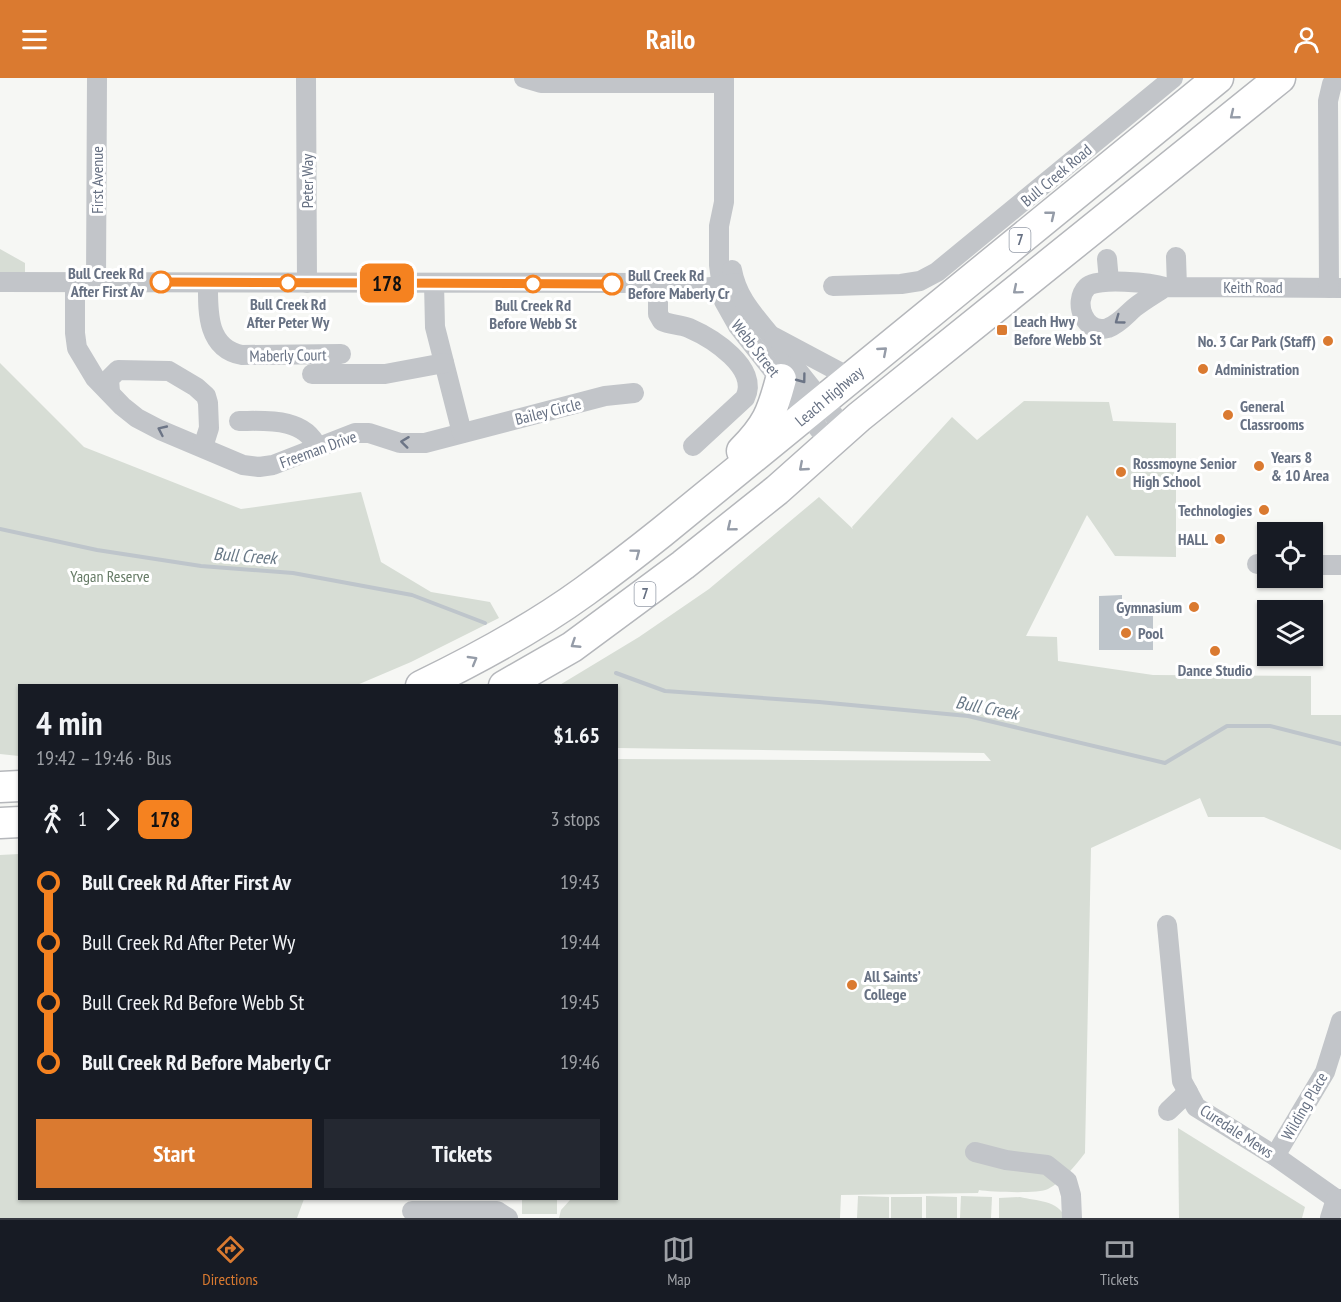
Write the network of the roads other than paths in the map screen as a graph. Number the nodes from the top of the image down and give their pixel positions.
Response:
1 (97, 78) edge
2 (306, 78) edge
3 (524, 78) edge
4 (1173, 78) edge
5 (1218, 78) edge
6 (1280, 78) edge
7 (1337, 78) edge
8 (724, 81) edge
9 (1176, 257) dead end
10 (1107, 260) dead end
11 (727, 279) junction
12 (1109, 281) junction
13 (0, 282) edge
14 (75, 282) junction
15 (96, 282) junction
16 (208, 283) junction
17 (307, 283) junction
18 (434, 283) junction
19 (661, 284) junction
20 (833, 286) dead end
21 (1171, 287) junction
22 (1335, 288) edge
23 (769, 334) junction
24 (341, 354) dead end
25 (444, 363) junction
26 (103, 368) junction
27 (312, 374) dead end
28 (851, 378) junction
29 (781, 379) junction
30 (634, 393) dead end
31 (816, 408) junction
32 (238, 421) dead end
33 (462, 433) junction
34 (838, 437) junction
35 (693, 446) dead end
36 (203, 447) junction
37 (317, 447) junction
38 (662, 532) junction
39 (1323, 565) edge
40 (1341, 565) edge
41 (424, 684) edge
42 (507, 684) edge
43 (18, 786) edge
44 (0, 787) edge
45 (18, 822) edge
46 (0, 823) edge
47 (1167, 925) dead end
48 (1341, 1021) edge
49 (1188, 1092) junction
50 (1168, 1111) dead end
51 (975, 1152) dead end
52 (1275, 1156) junction
53 (1339, 1199) edge
54 (411, 1209) edge
55 (508, 1218) edge
56 (1072, 1218) edge
57 (1330, 1218) edge

1 - 15 street, First Avenue
2 - 17 street, Peter Way
3 - 8 street
4 - 20 street, Bull Creek Road
28 -> 5 highway, Leach Highway / 7
6 -> 34 highway, 7
7 - 22 street
8 - 11 street, Webb Street
9 - 21 street
10 - 12 street
11 - 19 street
11 - 23 street, Webb Street
11 - 29 street, Webb Street
12 - 21 street, Keith Road
21 -> 12 street
13 - 14 street
14 - 15 street
14 - 26 street
15 - 16 street
16 - 17 street
16 - 24 street, Maberly Court
17 - 18 street
18 - 19 street
18 - 25 street
19 - 35 street
21 - 22 street, Keith Road
23 - 28 street, Webb Street
23 -> 31 street, Webb Street
25 - 27 street
25 - 33 street
36 -> 26 street, Freeman Drive
26 - 36 street
28 - 31 highway, Leach Highway / 7
29 - 31 street, Webb Street
29 - 38 highway
30 - 33 street, Bailey Circle
31 - 34 street, Webb Street
31 - 38 highway, Leach Highway / 7
32 - 37 street
33 -> 37 street, Freeman Drive
34 -> 42 highway, 7
36 - 37 street, Freeman Drive
41 -> 38 highway, Leach Highway / 7
39 - 40 street
43 - 44 highway
45 - 46 highway
47 - 49 street, Curedale Mews
48 - 52 street, Wilding Place
49 - 50 street
49 - 52 street, Curedale Mews
51 - 56 street
52 - 53 street, Curedale Mews
53 - 57 street
54 - 55 street

